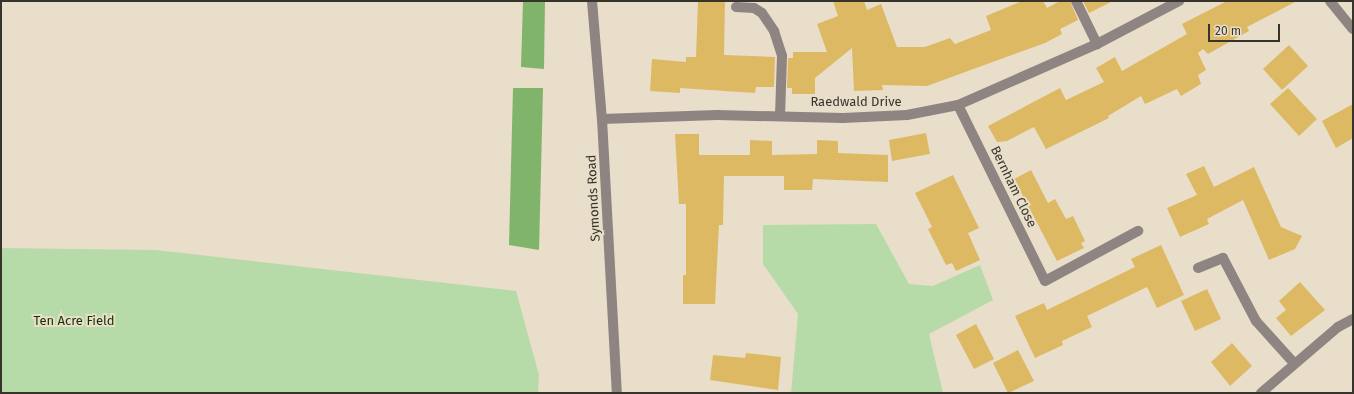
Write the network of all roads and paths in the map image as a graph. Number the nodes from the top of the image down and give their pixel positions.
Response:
1 (592, 1) edge
2 (1076, 1) edge
3 (1179, 1) edge
4 (1330, 1) edge
5 (736, 7) dead end
6 (1353, 29) edge
7 (1097, 44) junction
8 (958, 105) junction
9 (780, 115) junction
10 (602, 119) junction
11 (1138, 231) dead end
12 (1198, 268) dead end
13 (1353, 319) edge
14 (1294, 363) junction
15 (617, 393) edge
16 (1261, 393) edge

1 - 10 street, Symonds Road
2 - 7 street
3 - 7 street, Raedwald Drive
4 - 6 street
5 - 9 street
7 - 8 street, Raedwald Drive
8 - 9 street, Raedwald Drive
8 - 11 street, Bernham Close
9 - 10 street, Raedwald Drive
10 - 15 street, Symonds Road
12 - 14 street
13 - 14 street
14 - 16 street

